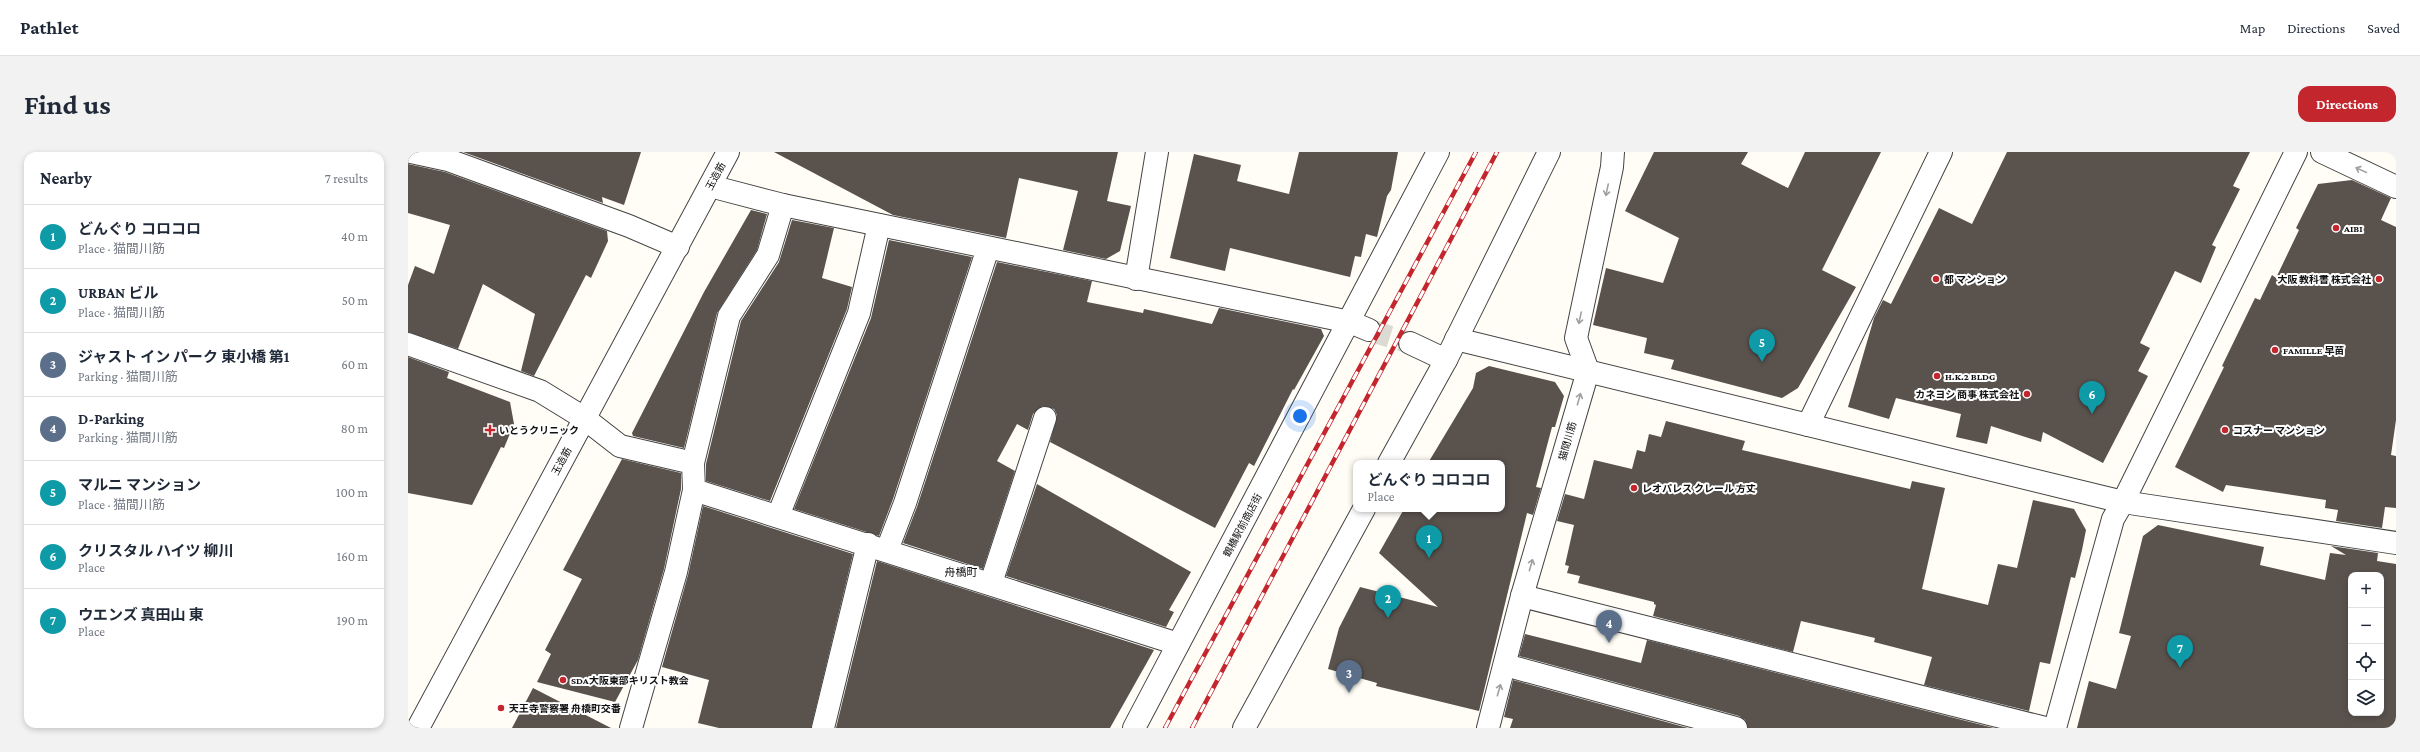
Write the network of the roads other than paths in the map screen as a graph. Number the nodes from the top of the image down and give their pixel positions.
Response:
1 (411, 152) edge
2 (728, 152) edge
3 (1156, 152) edge
4 (1438, 152) edge
5 (1549, 152) edge
6 (1613, 152) edge
7 (1941, 152) edge
8 (2296, 152) edge
9 (2322, 152) edge
10 (710, 186) junction
11 (2396, 187) edge
12 (783, 205) junction
13 (879, 225) junction
14 (678, 248) junction
15 (988, 248) junction
16 (1136, 279) junction
17 (1350, 322) junction
18 (1369, 330) tunnel mouth
19 (1456, 339) junction
20 (1410, 343) tunnel mouth
21 (408, 344) edge
22 (1446, 360) junction
23 (1588, 371) junction
24 (584, 418) junction
25 (1045, 418) dead end
26 (1808, 425) junction
27 (1392, 460) edge
28 (693, 463) junction
29 (694, 490) junction
30 (2123, 502) junction
31 (1362, 512) edge
32 (778, 516) junction
33 (2396, 543) edge
34 (878, 547) junction
35 (991, 583) junction
36 (1522, 596) junction
37 (1178, 644) junction
38 (1506, 665) junction
39 (418, 728) edge
40 (631, 728) edge
41 (823, 728) edge
42 (1134, 728) edge
43 (1244, 728) edge
44 (1488, 728) edge
45 (1736, 728) edge
46 (2045, 728) edge
47 (2056, 728) edge

1 - 14 street
2 - 10 street, 玉造筋
3 - 16 street
4 - 17 street, 鶴橋駅前商店街
5 - 19 street
6 -> 23 street
7 - 26 street
8 - 30 street
11 -> 9 street
10 - 12 street
10 - 14 street, 玉造筋
12 - 13 street
12 - 28 street
13 - 15 street
13 - 32 street
14 - 24 street, 玉造筋
15 - 16 street
15 - 34 street
16 - 17 street
17 - 18 street
17 - 37 street, 鶴橋駅前商店街
19 - 22 street
19 - 23 street
20 - 22 street
21 - 24 street
22 - 27 street
23 - 26 street
36 -> 23 street, 猫間川筋
24 - 28 street
24 - 39 street, 玉造筋
25 - 35 street
26 - 30 street
28 - 29 street
29 - 32 street
29 - 40 street
30 - 33 street
30 - 47 street
31 - 43 street
32 - 34 street
34 - 35 street
34 - 41 street
35 - 37 street
36 - 38 street, 猫間川筋
36 - 46 street
37 - 42 street, 鶴橋駅前商店街
44 -> 38 street, 猫間川筋
38 - 45 street

